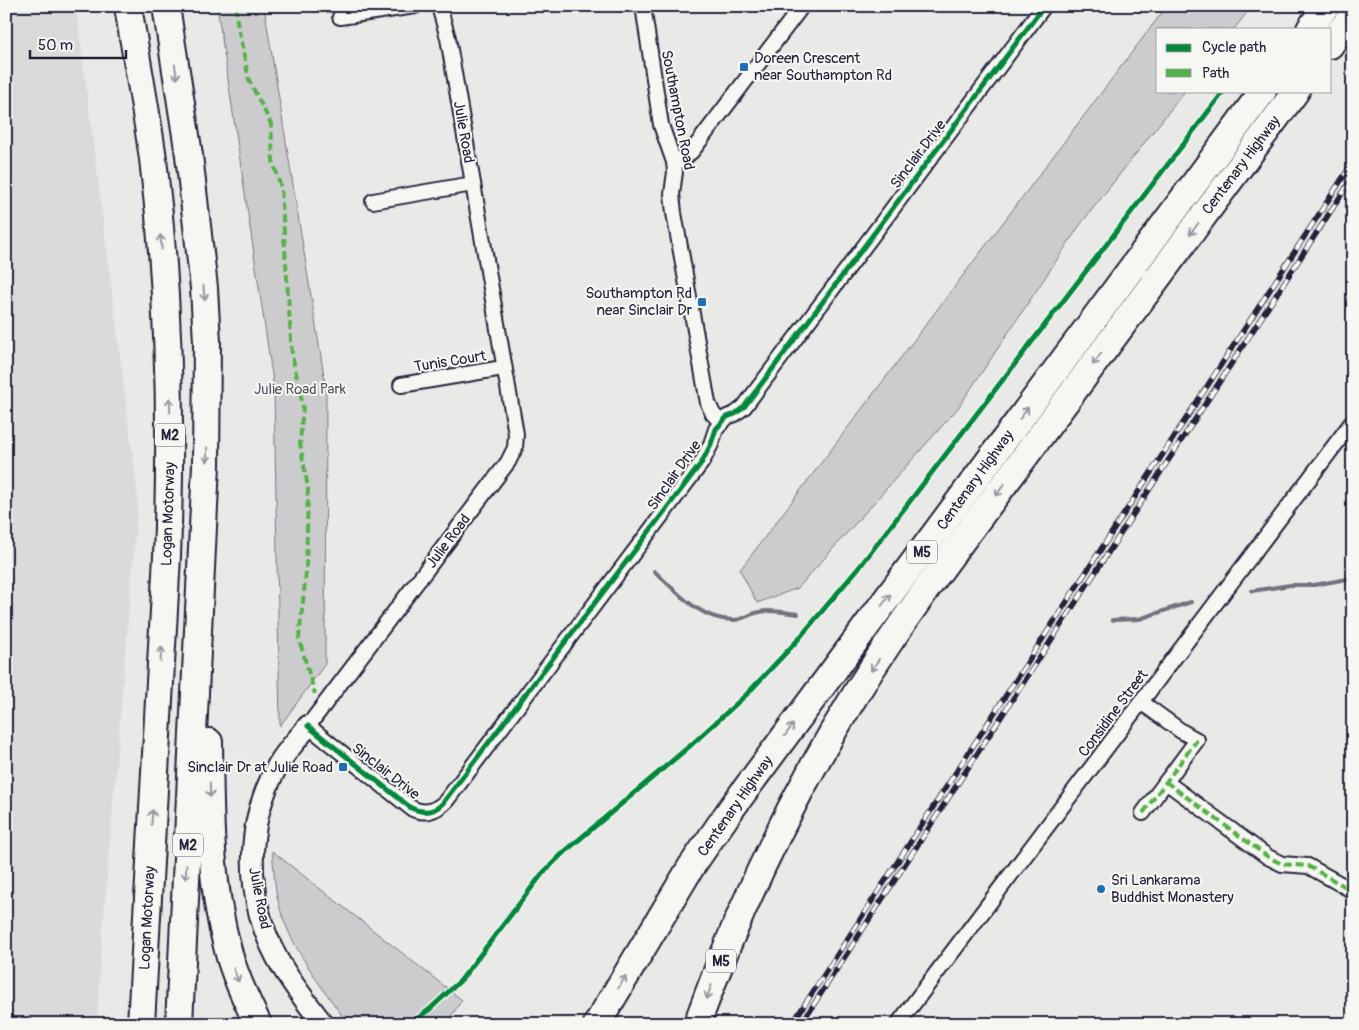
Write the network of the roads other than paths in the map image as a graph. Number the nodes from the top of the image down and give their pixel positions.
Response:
1 (128, 6) edge
2 (166, 6) edge
3 (415, 6) edge
4 (439, 6) edge
5 (643, 6) edge
6 (802, 6) edge
7 (1044, 6) edge
8 (1326, 6) edge
9 (1353, 14) edge
10 (340, 18) dead end
11 (1311, 28) edge
12 (1332, 42) edge
13 (1262, 92) edge
14 (1295, 92) edge
15 (674, 162) junction
16 (473, 184) junction
17 (373, 201) dead end
18 (503, 368) junction
19 (401, 385) dead end
20 (1353, 421) edge
21 (721, 422) junction
22 (197, 666) junction
23 (1141, 702) junction
24 (308, 726) junction
25 (1166, 782) junction
26 (1143, 813) dead end
27 (1353, 891) edge
28 (144, 969) junction
29 (129, 1024) edge
30 (141, 1024) edge
31 (179, 1024) edge
32 (258, 1024) edge
33 (323, 1024) edge
34 (597, 1024) edge
35 (697, 1024) edge
36 (898, 1024) edge

28 -> 1 highway, Logan Motorway / M2
2 -> 22 highway, M2
3 - 10 street
4 - 16 street, Julie Road
5 - 15 street, Southampton Road
6 - 15 street
7 - 21 street, Sinclair Drive
8 - 11 highway
9 - 12 highway
34 -> 13 highway, Centenary Highway / M5
14 -> 35 highway, Centenary Highway / M5
15 - 21 street, Southampton Road
16 - 17 street
16 - 18 street, Julie Road
18 - 19 street, Tunis Court
18 - 24 street, Julie Road
20 - 23 street, Considine Street
21 - 24 street, Sinclair Drive
22 -> 31 highway, M2
22 -> 32 highway
23 - 25 street
23 - 36 street, Considine Street
24 - 33 street, Julie Road
25 - 26 street
25 - 27 street
28 - 29 highway
28 - 30 highway, Logan Motorway / M2

